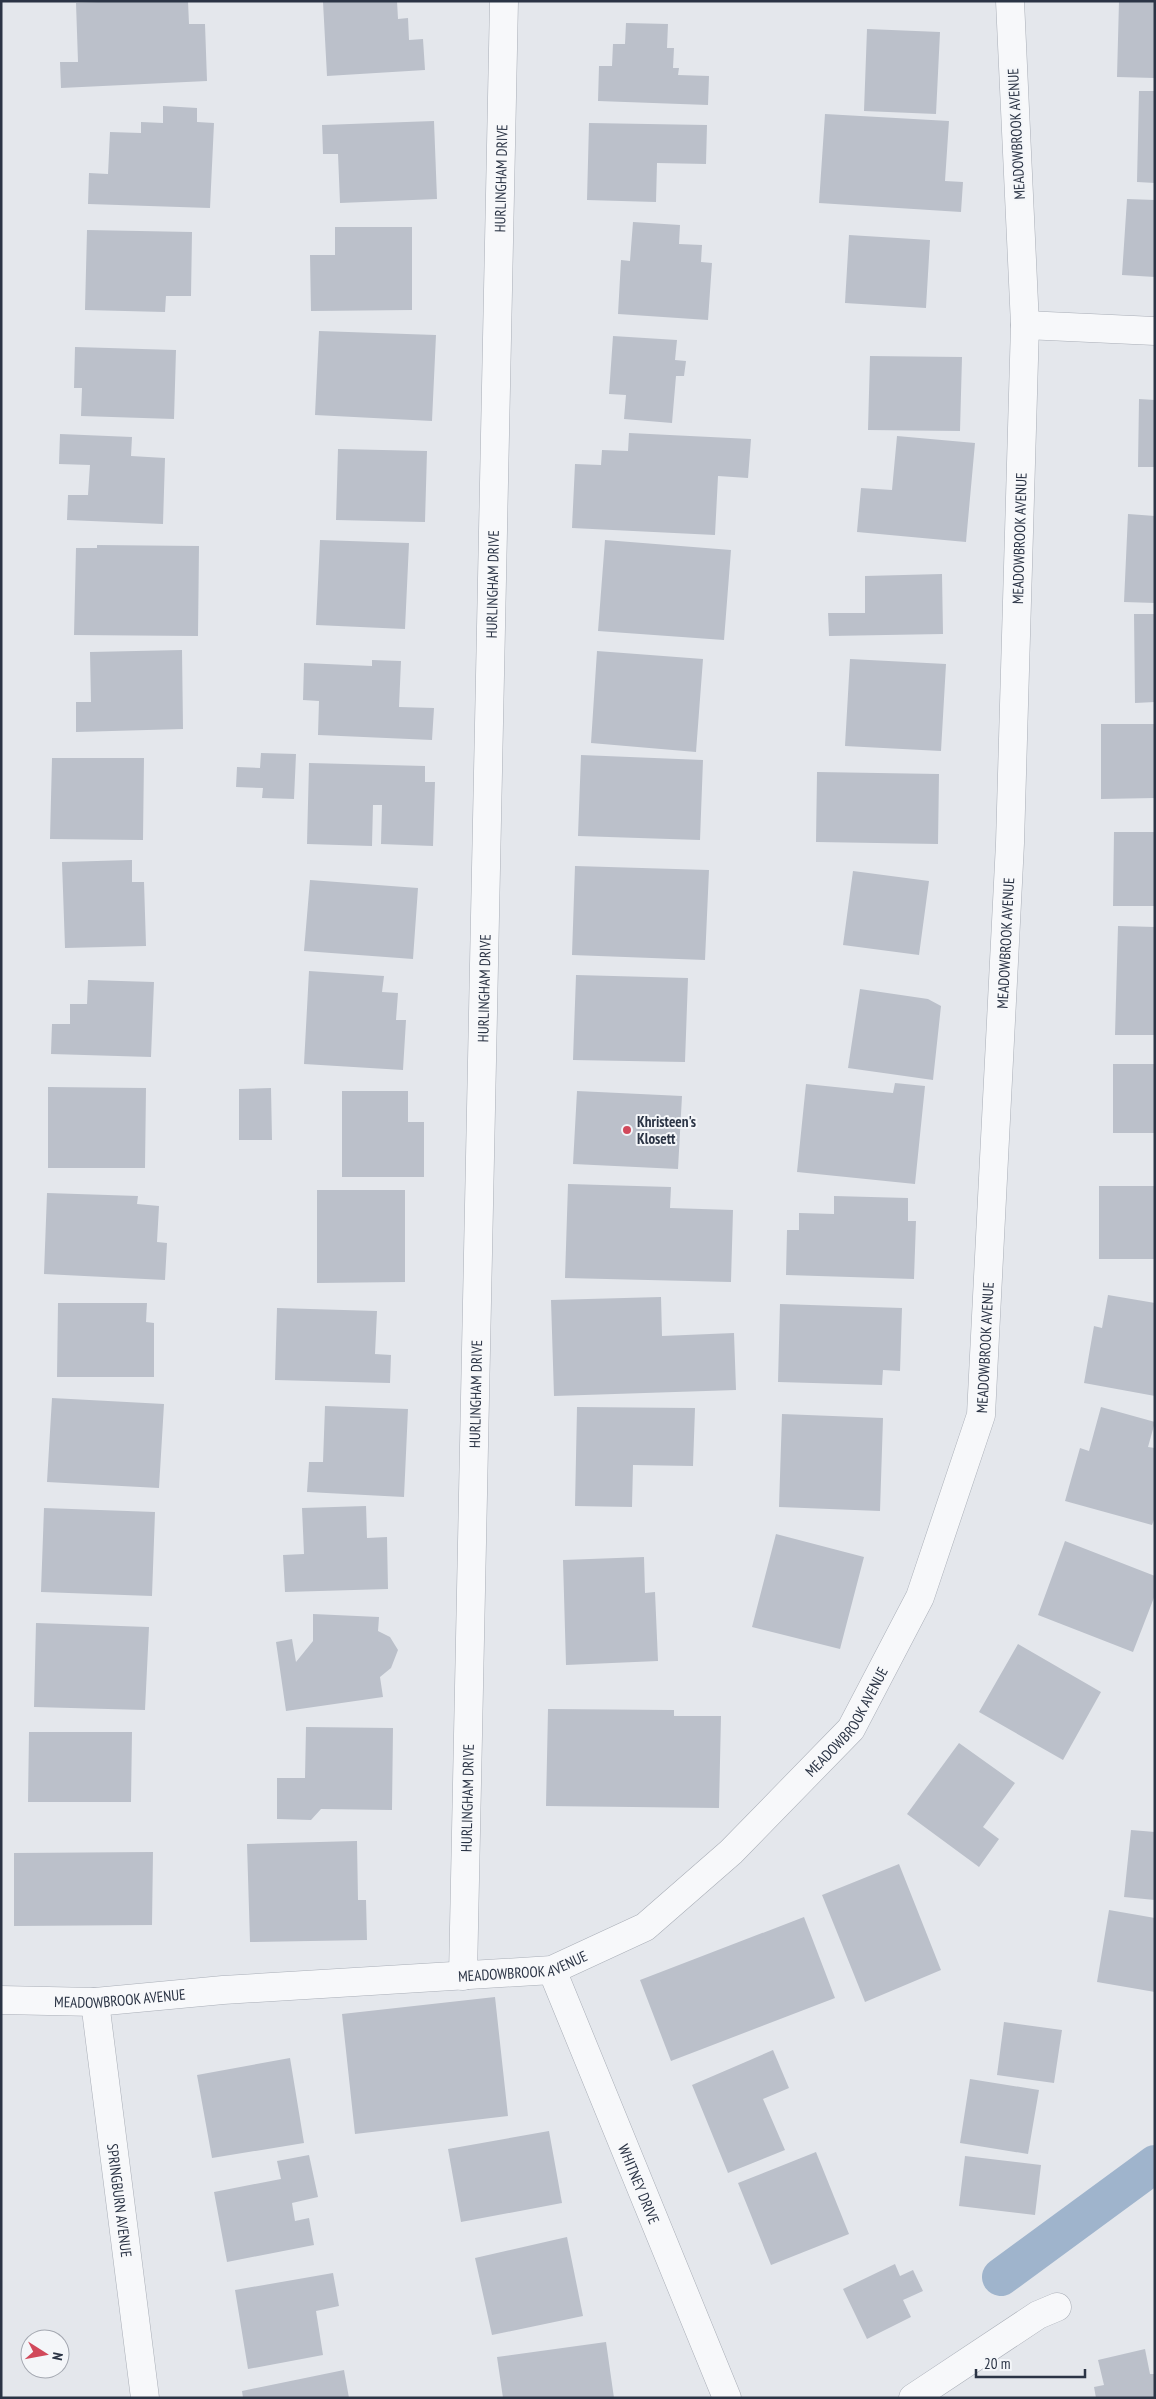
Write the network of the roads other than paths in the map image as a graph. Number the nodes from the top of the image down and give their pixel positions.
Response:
1 (504, 1) edge
2 (1010, 1) edge
3 (1025, 325) junction
4 (1155, 331) edge
5 (552, 1970) junction
6 (463, 1976) junction
7 (1, 2000) edge
8 (95, 2002) junction
9 (1057, 2307) dead end
10 (145, 2398) edge
11 (727, 2398) edge
12 (913, 2398) edge

1 - 6 street, HURLINGHAM DRIVE
2 - 3 street, MEADOWBROOK AVENUE
3 - 4 street
3 - 5 street, MEADOWBROOK AVENUE
5 - 6 street, MEADOWBROOK AVENUE
5 - 11 street, WHITNEY DRIVE
6 - 8 street, MEADOWBROOK AVENUE
7 - 8 street, MEADOWBROOK AVENUE
8 - 10 street, SPRINGBURN AVENUE
9 - 12 street

